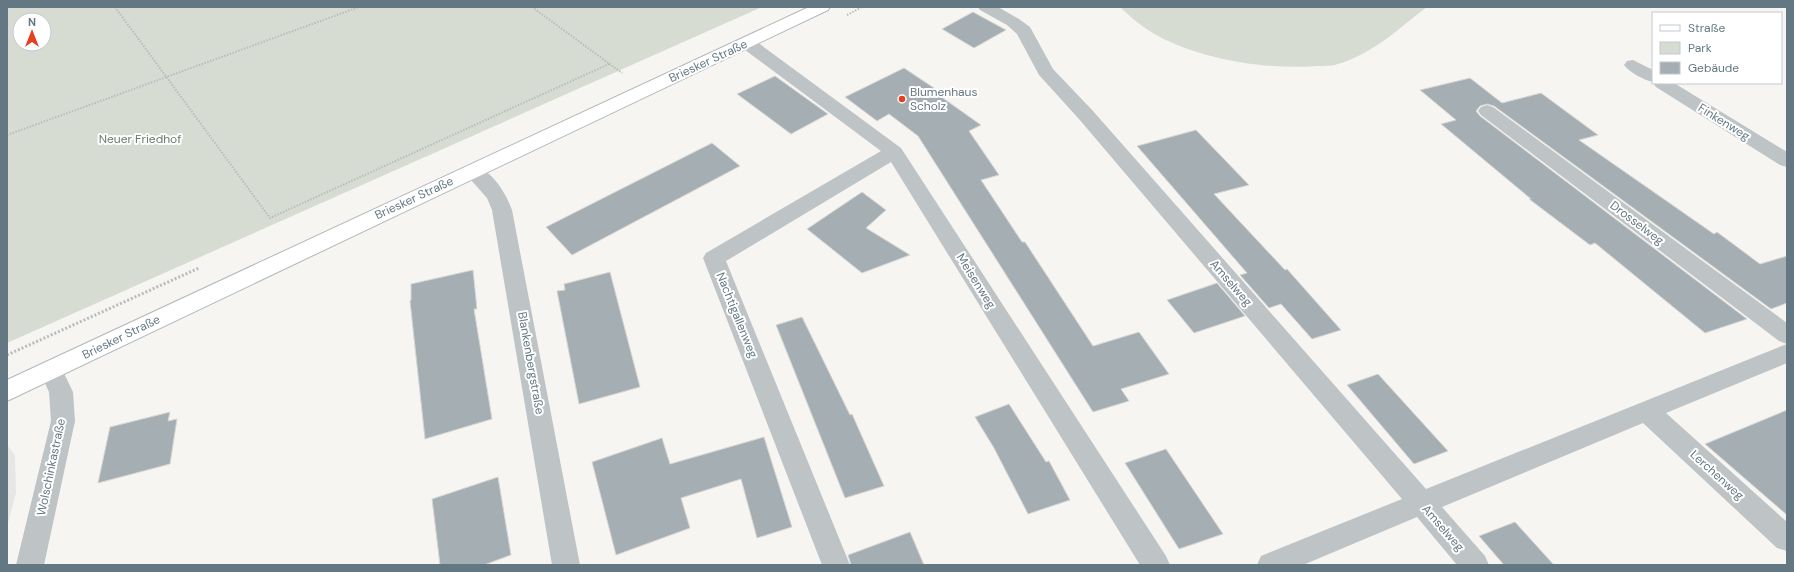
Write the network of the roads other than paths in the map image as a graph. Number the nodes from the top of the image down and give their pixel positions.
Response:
1 (822, 7) edge
2 (986, 7) edge
3 (747, 43) junction
4 (1633, 65) dead end
5 (1652, 76) edge
6 (1664, 84) edge
7 (1487, 111) dead end
8 (894, 152) junction
9 (1787, 162) edge
10 (473, 171) junction
11 (1787, 336) edge
12 (1787, 353) edge
13 (51, 370) junction
14 (7, 391) edge
15 (1647, 411) junction
16 (1422, 504) junction
17 (1787, 539) edge
18 (30, 565) edge
19 (566, 565) edge
20 (836, 565) edge
21 (1156, 565) edge
22 (1271, 565) edge
23 (1474, 565) edge

1 - 3 main road, Briesker Straße
2 - 16 street, Amselweg
3 - 8 street, Meisenweg
3 - 10 main road, Briesker Straße
4 - 5 street
6 - 9 street, Finkenweg
7 - 11 street, Drosselweg
8 - 20 street, Nachtigallenweg
8 - 21 street, Meisenweg
10 - 13 main road, Briesker Straße
10 - 19 street, Blankenbergstraße
12 - 15 street
13 - 14 main road, Briesker Straße
13 - 18 street, Wolschinkastraße
15 - 16 street
15 - 17 street, Lerchenweg
16 - 22 street
16 - 23 street, Amselweg

